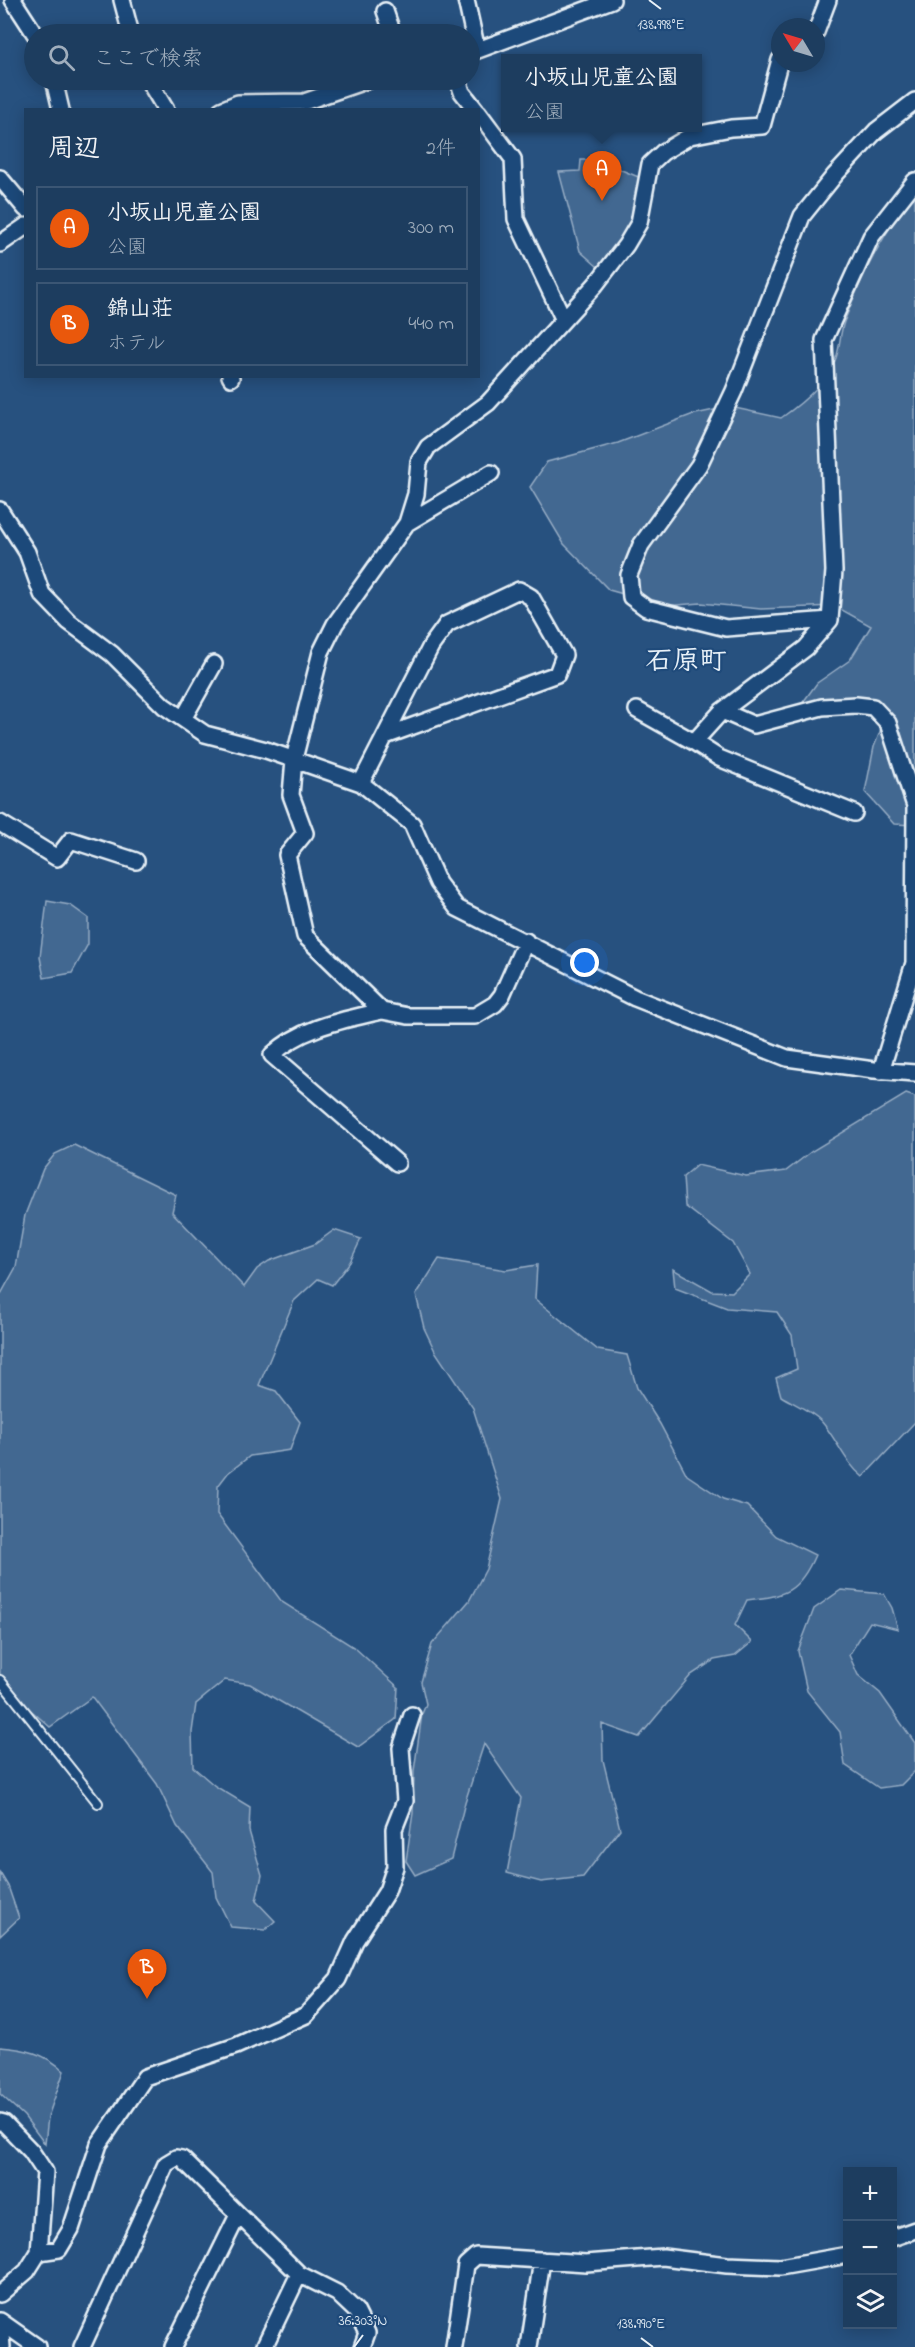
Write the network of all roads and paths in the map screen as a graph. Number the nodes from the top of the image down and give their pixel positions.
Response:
1 (13, 0) edge
2 (122, 0) edge
3 (466, 0) edge
4 (612, 0) edge
5 (828, 0) edge
6 (385, 11) dead end
7 (821, 18) edge
8 (29, 24) edge
9 (128, 24) edge
10 (390, 24) edge
11 (469, 24) edge
12 (480, 48) edge
13 (777, 72) edge
14 (56, 90) edge
15 (154, 90) edge
16 (339, 90) edge
17 (461, 90) edge
18 (915, 101) edge
19 (61, 108) edge
20 (165, 108) edge
21 (226, 108) edge
22 (475, 108) edge
23 (480, 115) edge
24 (0, 178) edge
25 (915, 181) edge
26 (24, 207) edge
27 (24, 227) edge
28 (0, 244) edge
29 (563, 318) junction
30 (491, 473) dead end
31 (0, 510) edge
32 (407, 523) junction
33 (830, 620) junction
34 (214, 664) dead end
35 (637, 710) dead end
36 (722, 711) junction
37 (183, 719) junction
38 (388, 735) junction
39 (694, 742) junction
40 (294, 759) junction
41 (361, 783) junction
42 (854, 813) dead end
43 (0, 823) edge
44 (136, 861) dead end
45 (526, 941) junction
46 (382, 1011) junction
47 (881, 1071) junction
48 (915, 1073) edge
49 (397, 1163) dead end
50 (0, 1680) edge
51 (412, 1715) dead end
52 (98, 1803) dead end
53 (0, 2122) edge
54 (238, 2215) junction
55 (915, 2230) edge
56 (897, 2236) edge
57 (39, 2252) junction
58 (843, 2256) edge
59 (542, 2260) junction
60 (299, 2274) junction
61 (0, 2294) edge
62 (0, 2321) edge
63 (2, 2347) edge
64 (37, 2347) edge
65 (82, 2347) edge
66 (173, 2347) edge
67 (264, 2347) edge
68 (362, 2347) edge
69 (454, 2347) edge
70 (529, 2347) edge

1 - 8 street
2 - 9 street
3 - 11 street
4 - 12 street
5 - 7 street
6 - 10 street
13 - 29 street
14 - 19 street
15 - 20 street
16 - 21 street
17 - 22 street
18 - 33 street
23 - 29 street
24 - 26 street
25 - 33 street
27 - 28 street
29 - 32 street
30 - 32 street
31 - 37 street
32 - 40 street
33 - 36 street
34 - 37 street
35 - 39 street
36 - 39 street
36 - 47 street
37 - 40 street
38 - 38 street
38 - 41 street
39 - 42 street
40 - 41 street
40 - 46 street
41 - 45 street
43 - 44 street
45 - 46 street
45 - 47 street
46 - 49 street
47 - 48 street
50 - 52 lane
51 - 57 street
53 - 57 street
54 - 60 street
54 - 65 street
54 - 66 street
55 - 56 street
57 - 61 street
58 - 59 street
59 - 69 street
59 - 70 street
60 - 67 street
60 - 68 street
62 - 63 street
62 - 64 street

